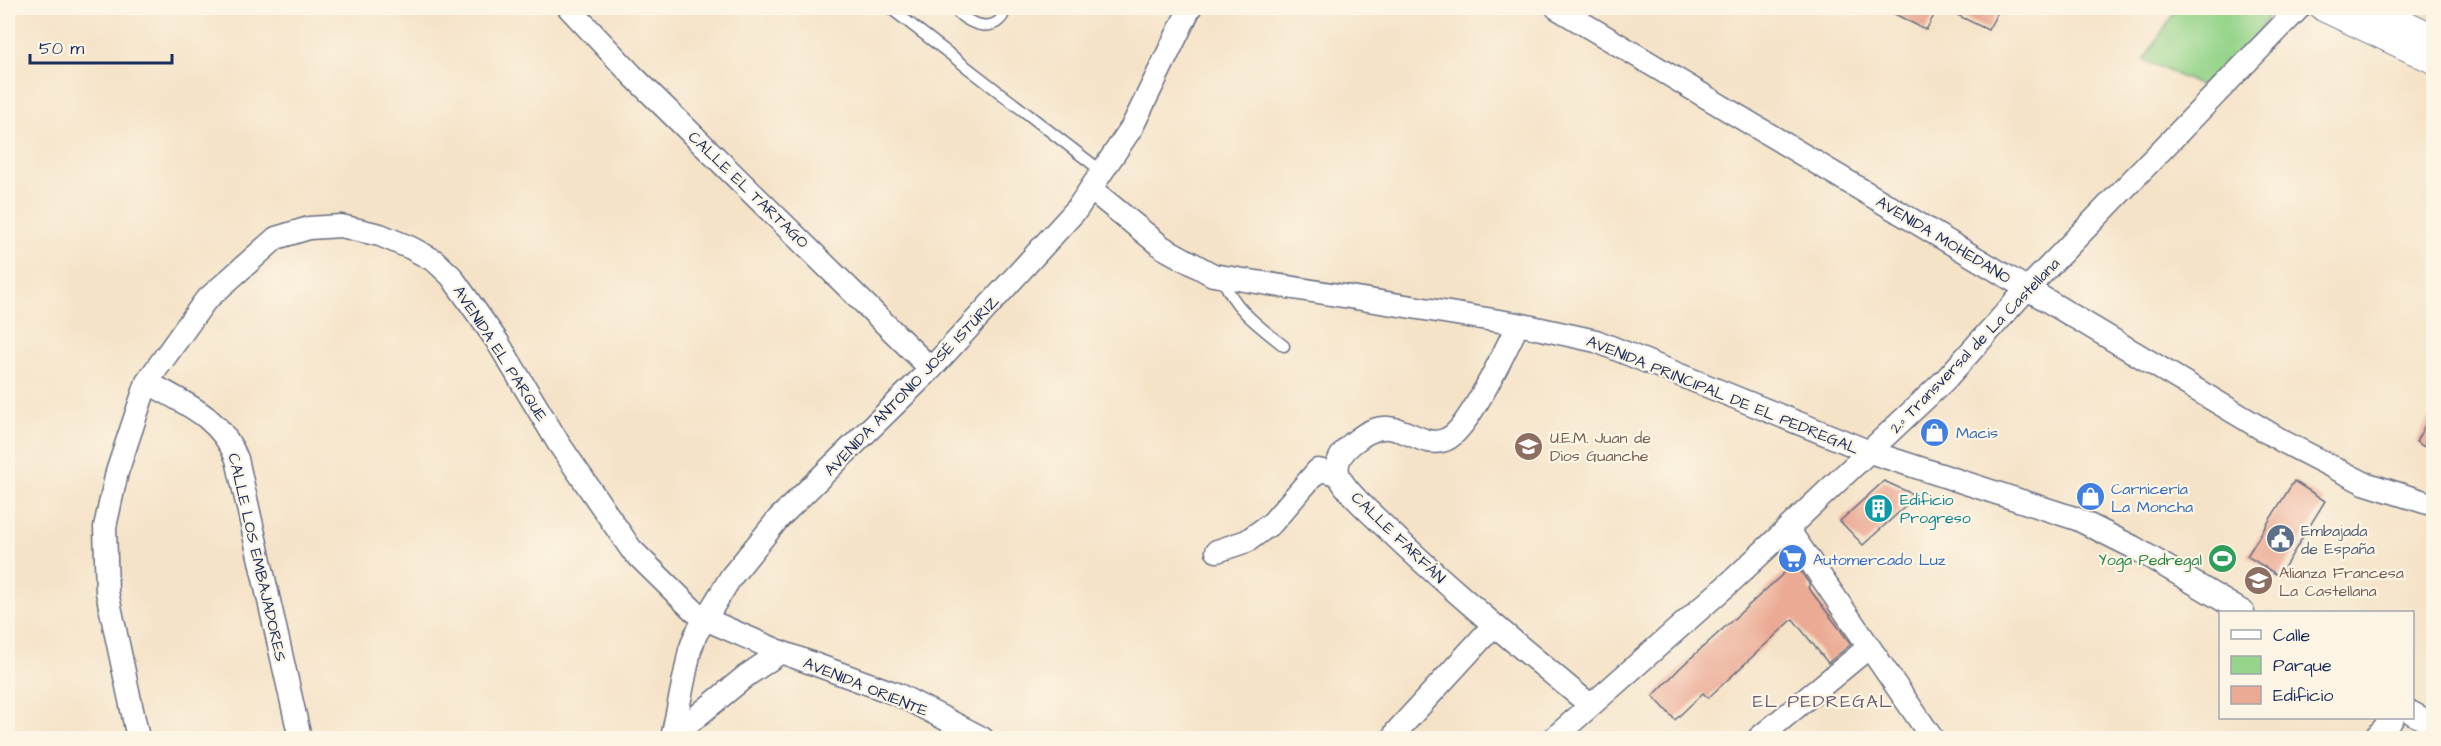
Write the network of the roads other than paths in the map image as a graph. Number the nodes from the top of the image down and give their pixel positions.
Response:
1 (569, 8) edge
2 (954, 8) edge
3 (1006, 8) edge
4 (1190, 8) edge
5 (1557, 8) edge
6 (2299, 8) edge
7 (2324, 8) edge
8 (2372, 8) edge
9 (893, 9) edge
10 (2433, 38) edge
11 (2433, 60) edge
12 (1098, 182) junction
13 (1222, 277) junction
14 (2027, 289) junction
15 (1518, 324) junction
16 (1284, 346) dead end
17 (931, 369) junction
18 (147, 382) junction
19 (1870, 453) junction
20 (1338, 474) junction
21 (2433, 505) edge
22 (1788, 529) junction
23 (1217, 551) dead end
24 (2241, 611) edge
25 (705, 619) junction
26 (1493, 626) junction
27 (1869, 647) junction
28 (781, 652) junction
29 (1590, 705) junction
30 (2414, 714) edge
31 (2391, 719) edge
32 (2433, 725) edge
33 (1396, 732) dead end
34 (672, 737) edge
35 (138, 738) edge
36 (300, 738) edge
37 (982, 738) edge
38 (1554, 738) edge
39 (1759, 738) edge
40 (1932, 738) edge
41 (2375, 738) edge

1 - 17 street, CALLE EL TARTAGO
2 - 3 lane
4 - 12 street, AVENIDA ANTONIO JOSÉ ISTÚRIZ
5 - 14 street, AVENIDA MOHEDANO
6 - 14 street, 2.ª Transversal de La Castellana
7 - 11 street
8 - 10 street
9 - 12 lane
12 - 13 street, AVENIDA PRINCIPAL DE EL PEDREGAL
12 - 17 street, AVENIDA ANTONIO JOSÉ ISTÚRIZ
13 - 15 street, AVENIDA PRINCIPAL DE EL PEDREGAL
13 - 16 lane
14 - 19 street, 2.ª Transversal de La Castellana
14 - 21 street, AVENIDA MOHEDANO
15 - 19 street, AVENIDA PRINCIPAL DE EL PEDREGAL
15 - 20 street
17 - 25 street, AVENIDA ANTONIO JOSÉ ISTÚRIZ
18 - 25 street, AVENIDA EL PARQUE
18 - 35 street, AVENIDA EL PARQUE
18 - 36 street, CALLE LOS EMBAJADORES
19 - 22 street, 2.ª Transversal de La Castellana
19 - 24 street, AVENIDA PRINCIPAL DE EL PEDREGAL
20 - 23 street
20 - 26 street, CALLE FARFÁN
22 - 27 street
22 - 29 street, 2.ª Transversal de La Castellana
25 - 28 street, AVENIDA ORIENTE
25 - 34 street, AVENIDA ANTONIO JOSÉ ISTÚRIZ
26 - 29 street, CALLE FARFÁN
26 - 33 street
27 - 39 street
27 - 40 street
28 - 34 street
28 - 37 street, AVENIDA ORIENTE
29 - 38 street, 2.ª Transversal de La Castellana
30 - 32 street
31 - 41 street

